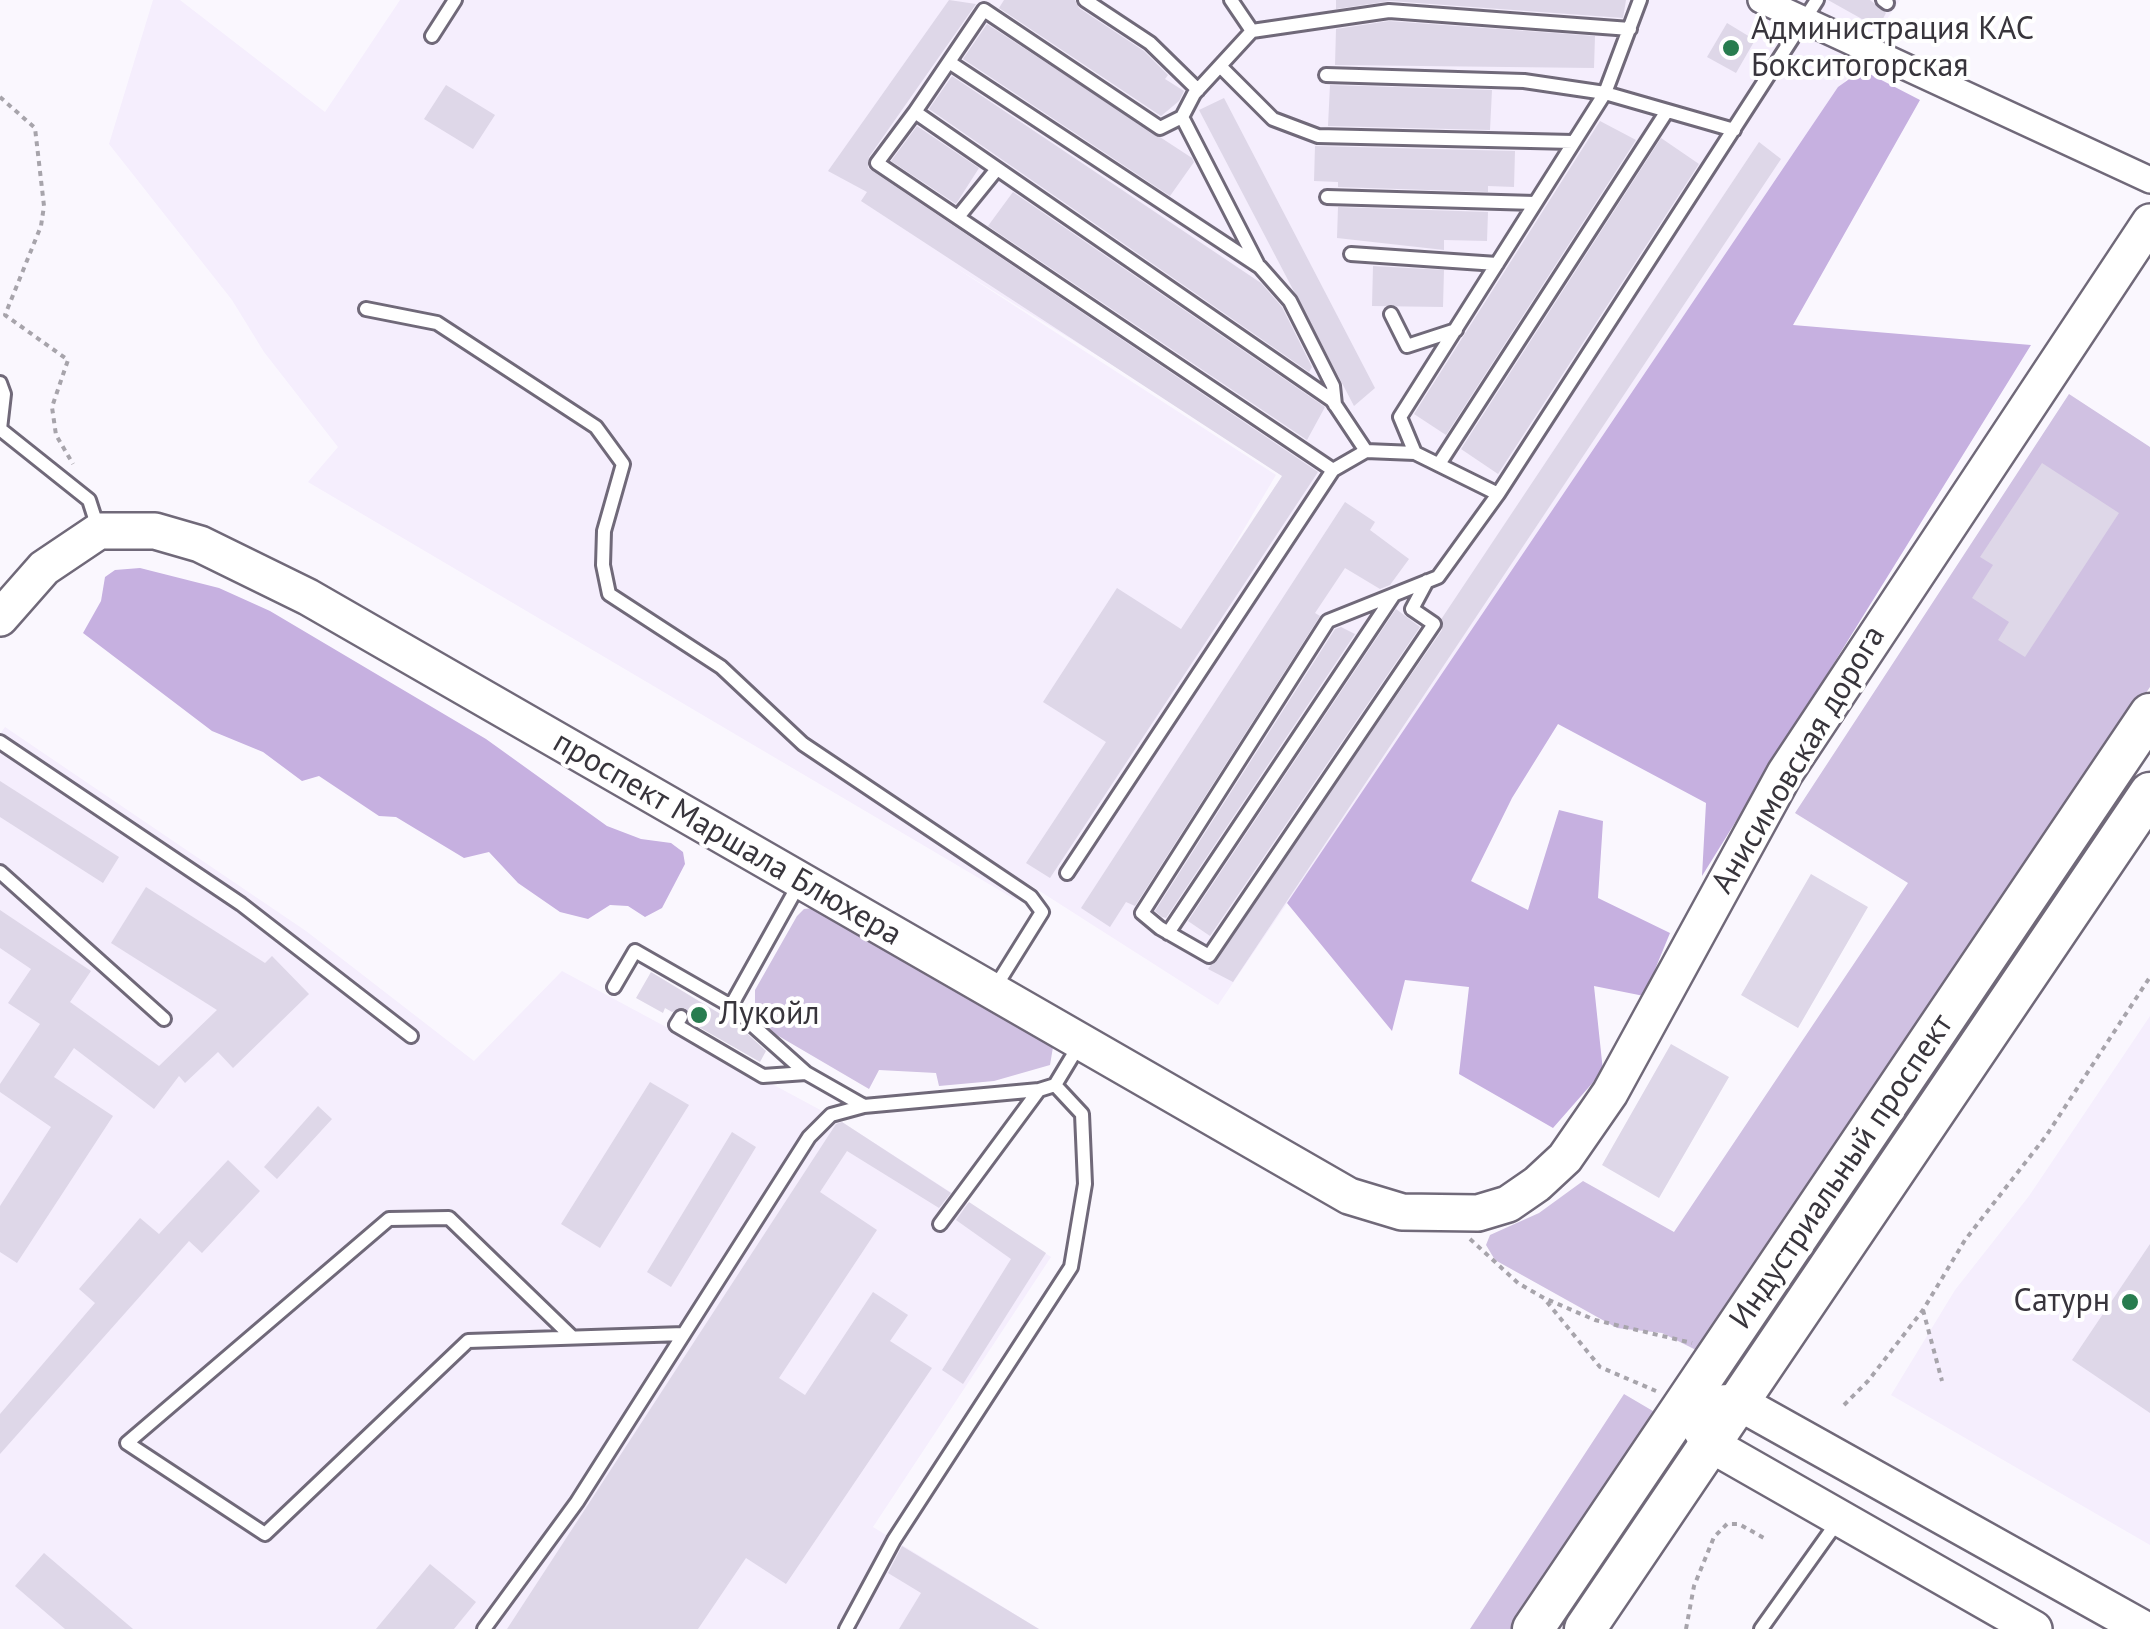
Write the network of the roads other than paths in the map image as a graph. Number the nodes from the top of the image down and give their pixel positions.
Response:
1 (455, 0) edge
2 (1086, 0) edge
3 (1231, 0) edge
4 (1640, 0) edge
5 (1762, 0) edge
6 (986, 5) edge
7 (1811, 10) edge
8 (1630, 29) junction
9 (1252, 31) junction
10 (432, 36) dead end
11 (949, 62) junction
12 (1220, 66) junction
13 (1326, 75) dead end
14 (1198, 90) junction
15 (1605, 93) junction
16 (1667, 111) junction
17 (915, 112) junction
18 (1182, 117) junction
19 (1734, 130) junction
20 (1574, 142) junction
21 (997, 168) junction
22 (2150, 180) edge
23 (1327, 197) dead end
24 (1535, 204) junction
25 (958, 217) junction
26 (2146, 238) edge
27 (1351, 254) dead end
28 (1497, 264) junction
29 (1258, 265) junction
30 (366, 309) dead end
31 (1391, 314) dead end
32 (1456, 330) junction
33 (0, 383) edge
34 (1336, 405) junction
35 (1366, 450) junction
36 (1415, 452) junction
37 (1439, 464) junction
38 (1334, 470) junction
39 (1498, 494) junction
40 (94, 516) junction
41 (1427, 582) junction
42 (1395, 594) junction
43 (0, 618) edge
44 (2150, 714) edge
45 (0, 742) edge
46 (2150, 793) edge
47 (0, 872) edge
48 (1067, 873) dead end
49 (800, 882) junction
50 (1168, 932) junction
51 (614, 987) dead end
52 (993, 991) junction
53 (731, 1006) junction
54 (164, 1018) dead end
55 (681, 1018) dead end
56 (411, 1036) dead end
57 (1082, 1042) junction
58 (806, 1073) junction
59 (1056, 1085) junction
60 (1038, 1090) junction
61 (864, 1106) junction
62 (1402, 1212) joint
63 (940, 1224) dead end
64 (684, 1334) junction
65 (570, 1336) junction
66 (1738, 1402) junction
67 (1684, 1405) junction
68 (1710, 1444) junction
69 (1839, 1518) junction
70 (484, 1629) edge
71 (846, 1629) edge
72 (1533, 1629) edge
73 (1585, 1629) edge
74 (1761, 1629) edge
75 (2034, 1629) edge
76 (2144, 1629) edge

1 - 10 lane
2 - 14 lane
3 - 9 lane
4 - 8 lane
5 - 7 street
6 - 11 lane
6 - 18 lane
7 - 19 lane
7 - 22 street
8 - 9 lane
8 - 15 lane
9 - 12 lane
11 - 17 lane
11 - 29 lane
12 - 14 lane
12 - 20 lane
13 - 15 lane
14 - 18 lane
15 - 16 lane
15 - 20 lane
16 - 19 lane
16 - 37 lane
17 - 21 lane
17 - 25 lane
18 - 29 lane
19 - 39 lane
20 - 24 lane
21 - 25 lane
21 - 34 lane
23 - 24 lane
24 - 28 lane
25 - 38 lane
26 - 62 street, Анисимовская дорога
27 - 28 lane
28 - 32 lane
29 - 34 lane
30 - 52 lane
31 - 32 lane
32 - 36 lane
33 - 40 lane
34 - 35 lane
35 - 36 lane
35 - 38 lane
36 - 37 lane
37 - 39 lane
38 - 48 lane
39 - 41 lane
40 - 43 street
40 - 49 street, проспект Маршала Блюхера
41 - 42 lane
41 - 50 lane
42 - 50 lane
42 - 50 lane
44 - 67 main road, Индустриальный проспект
45 - 56 lane
46 - 66 main road, Индустриальный проспект
47 - 54 lane
49 - 52 street, проспект Маршала Блюхера
49 - 53 lane
51 - 53 lane
52 - 57 street, проспект Маршала Блюхера
53 - 58 lane
55 - 58 lane
57 - 59 lane
57 - 62 street, проспект Маршала Блюхера
58 - 61 lane
59 - 60 lane
59 - 71 lane
60 - 61 lane
60 - 63 lane
61 - 64 lane
64 - 65 lane
64 - 70 lane
65 - 65 lane
66 - 67 street
66 - 68 main road, Индустриальный проспект
66 - 76 street
67 - 68 street
67 - 72 main road, Индустриальный проспект
68 - 69 street
68 - 73 main road, Индустриальный проспект
69 - 74 lane
69 - 75 street

